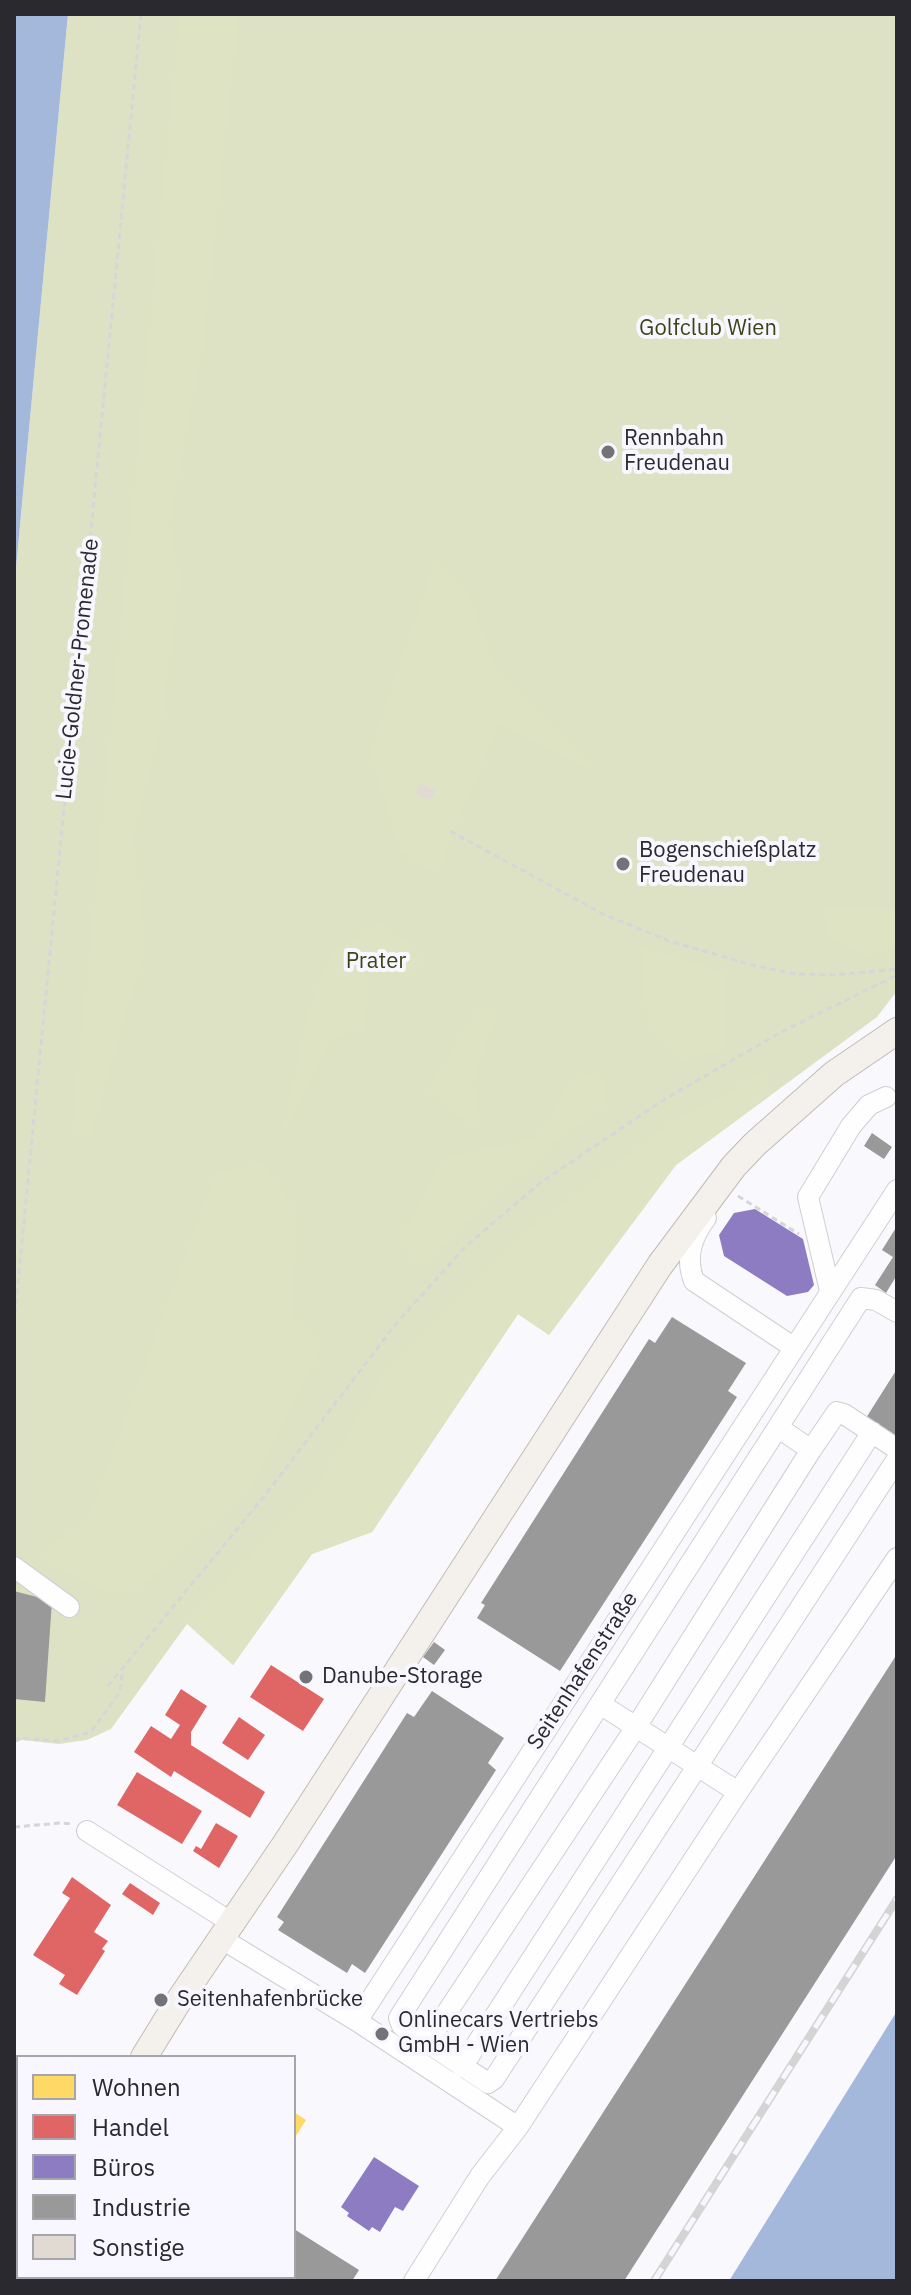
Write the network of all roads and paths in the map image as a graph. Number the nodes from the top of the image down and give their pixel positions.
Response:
1 (141, 14) edge
2 (450, 831) dead end
3 (897, 969) edge
4 (897, 975) edge
5 (897, 1031) edge
6 (893, 1094) edge
7 (755, 1144) junction
8 (897, 1190) edge
9 (734, 1194) dead end
10 (819, 1246) junction
11 (830, 1291) junction
12 (897, 1312) edge
13 (14, 1324) edge
14 (793, 1347) junction
15 (779, 1428) junction
16 (872, 1432) junction
17 (897, 1449) edge
18 (811, 1450) junction
19 (897, 1459) edge
20 (897, 1558) edge
21 (14, 1567) edge
22 (69, 1607) dead end
23 (123, 1667) junction
24 (108, 1686) dead end
25 (600, 1704) junction
26 (636, 1727) junction
27 (14, 1741) edge
28 (669, 1749) junction
29 (698, 1768) junction
30 (738, 1792) junction
31 (14, 1827) edge
32 (87, 1831) joint
33 (227, 1931) junction
34 (357, 2021) junction
35 (426, 2044) junction
36 (145, 2055) edge
37 (462, 2067) junction
38 (518, 2127) junction
39 (414, 2281) edge

1 - 13 path, Lucie-Goldner-Promenade
2 - 3 path
4 - 23 path
5 - 7 main road
6 - 10 street
7 - 14 street
7 - 33 main road
8 - 11 street, Seitenhafenstraße
9 - 10 path
10 - 11 street
11 - 14 street, Seitenhafenstraße
12 - 15 street
14 - 34 street, Seitenhafenstraße
15 - 18 street
15 - 25 street
16 - 17 street
16 - 18 street
16 - 28 street
18 - 26 street
19 - 29 street
20 - 30 street
21 - 22 street
23 - 24 path
23 - 27 path
25 - 26 street
25 - 35 street
26 - 28 street
26 - 35 street
28 - 29 street
28 - 37 street
29 - 30 street
29 - 37 street
30 - 38 street
31 - 32 path
32 - 33 street
33 - 34 street
33 - 36 main road
34 - 38 street
35 - 37 street
38 - 39 street

